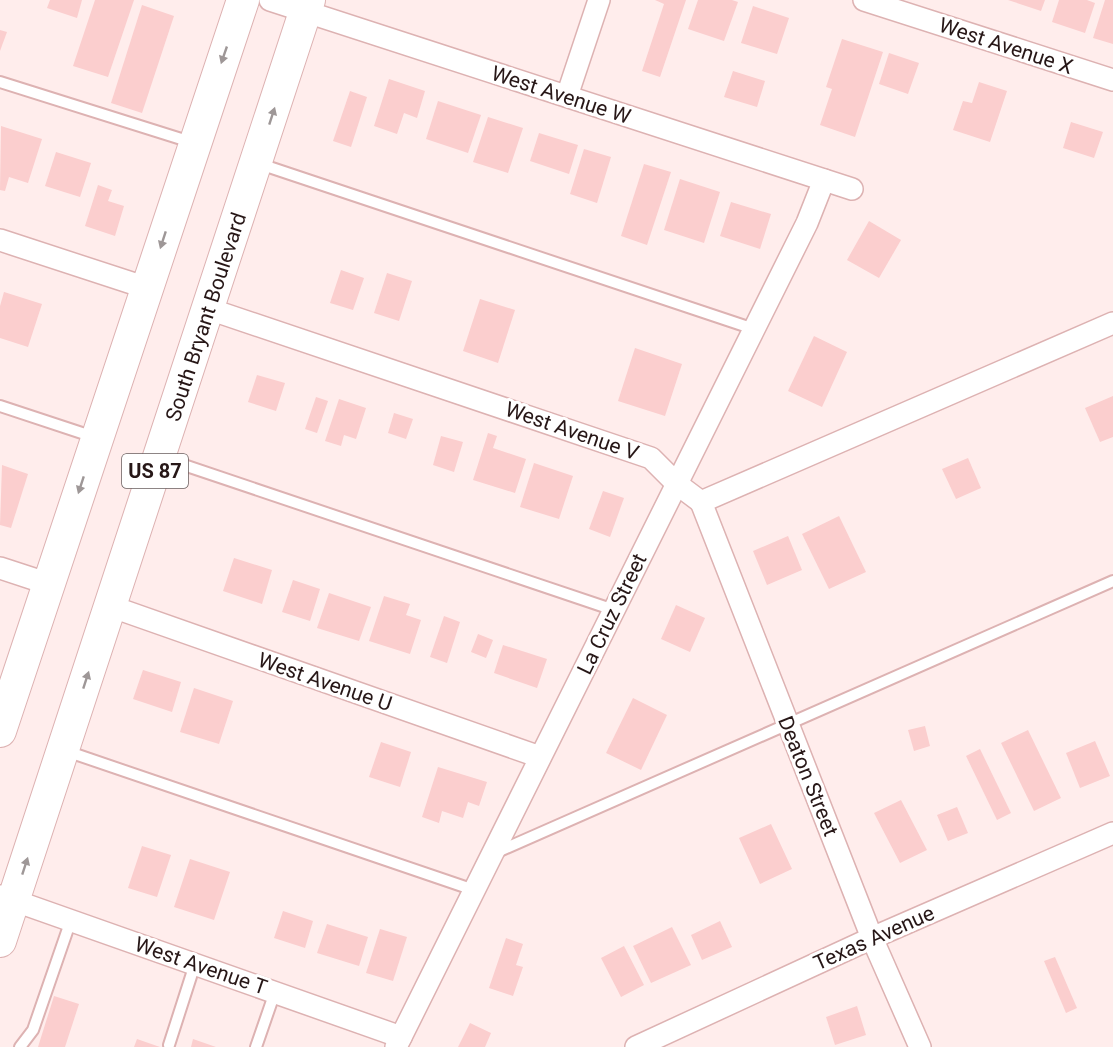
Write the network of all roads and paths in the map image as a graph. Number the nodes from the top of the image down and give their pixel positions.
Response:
1 (243, 0) edge
2 (270, 0) edge
3 (599, 0) edge
4 (864, 0) edge
5 (308, 6) edge
6 (1113, 80) edge
7 (0, 82) edge
8 (567, 96) junction
9 (195, 143) junction
10 (256, 163) junction
11 (824, 180) junction
12 (852, 189) dead end
13 (0, 240) edge
14 (147, 288) junction
15 (209, 309) junction
16 (1113, 323) edge
17 (754, 329) junction
18 (0, 406) edge
19 (97, 438) junction
20 (160, 457) junction
21 (677, 484) junction
22 (701, 502) junction
23 (0, 568) edge
24 (1113, 581) edge
25 (49, 585) junction
26 (110, 606) junction
27 (614, 610) junction
28 (788, 724) junction
29 (0, 731) edge
30 (63, 750) junction
31 (540, 758) junction
32 (1113, 833) edge
33 (492, 854) junction
34 (474, 890) junction
35 (7, 898) edge
36 (71, 920) junction
37 (872, 938) junction
38 (0, 941) edge
39 (195, 964) junction
40 (275, 992) junction
41 (399, 1042) edge
42 (169, 1045) dead end
43 (20, 1047) edge
44 (256, 1047) edge
45 (636, 1047) edge
46 (920, 1047) edge

1 -> 9 main road, US 87
2 - 5 street, West Avenue W
3 - 8 street
4 - 6 street, West Avenue X
5 - 8 street, West Avenue W
10 -> 5 main road, South Bryant Boulevard / US 87
7 - 9 lane
8 - 11 street, West Avenue W
9 -> 14 main road, US 87
10 - 15 main road, South Bryant Boulevard / US 87
10 - 17 lane
11 - 12 street, West Avenue W
11 - 17 street, La Cruz Street
13 - 14 street
14 - 19 main road, US 87
15 - 20 main road, South Bryant Boulevard / US 87
15 - 21 street, West Avenue V
16 - 22 street
17 - 21 street, La Cruz Street
18 - 19 lane
19 -> 25 main road, US 87
20 - 26 main road, South Bryant Boulevard / US 87
20 - 27 lane
21 - 22 street, West Avenue V
21 - 27 street, La Cruz Street
22 - 28 street, Deaton Street
23 - 25 street
24 - 28 lane
25 - 29 main road, US 87
30 -> 26 main road, South Bryant Boulevard / US 87
26 - 31 street, West Avenue U
27 - 31 street, La Cruz Street
28 - 33 lane
28 - 37 street, Deaton Street
30 - 34 lane
35 -> 30 main road, South Bryant Boulevard / US 87
31 - 33 street, La Cruz Street
32 - 37 street, Texas Avenue
33 - 34 street, La Cruz Street
34 - 41 street, La Cruz Street
35 - 36 street, West Avenue T
35 - 38 main road, South Bryant Boulevard / US 87
36 - 39 street, West Avenue T
36 - 43 lane
37 - 45 street, Texas Avenue
37 - 46 street, Deaton Street
39 - 40 street, West Avenue T
39 - 42 lane
40 - 41 street, West Avenue T
40 - 44 lane

